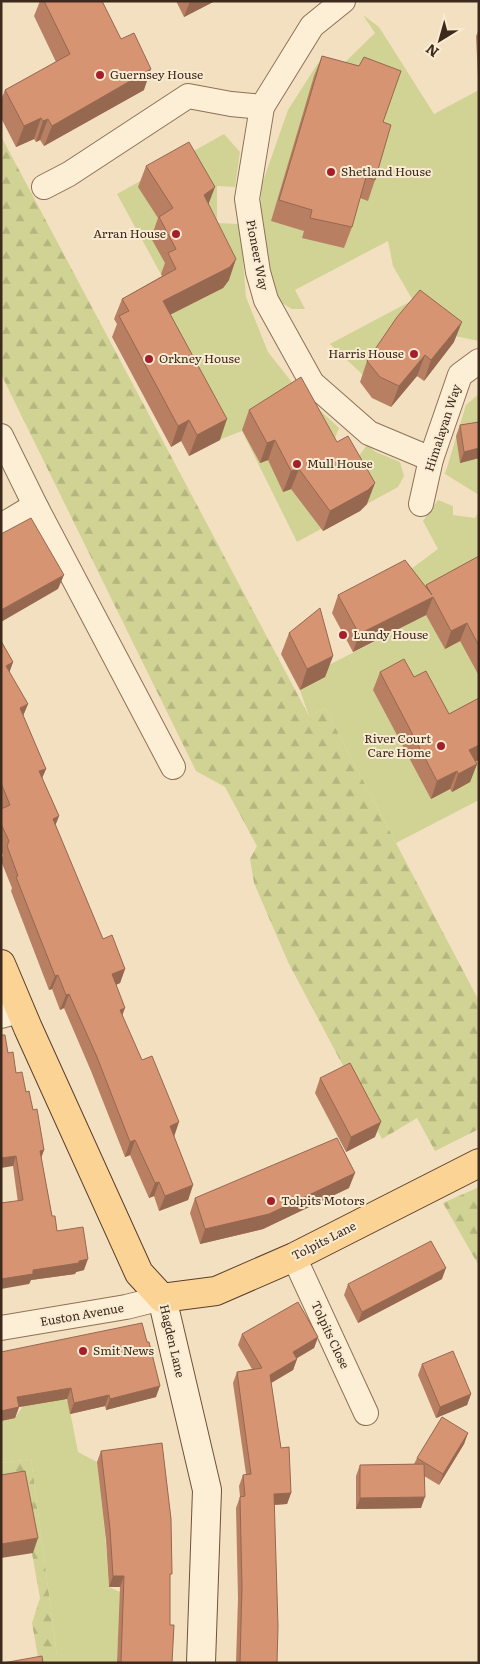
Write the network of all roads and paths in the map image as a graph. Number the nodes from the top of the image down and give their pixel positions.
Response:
1 (343, 1) edge
2 (262, 107) junction
3 (44, 187) dead end
4 (479, 361) edge
5 (1, 436) edge
6 (431, 459) junction
7 (421, 504) dead end
8 (37, 509) junction
9 (1, 526) edge
10 (173, 767) dead end
11 (1, 964) edge
12 (11, 1014) edge
13 (479, 1163) edge
14 (294, 1257) junction
15 (162, 1298) junction
16 (1, 1328) edge
17 (366, 1414) dead end
18 (201, 1663) edge

1 - 2 street, Pioneer Way
2 - 3 street
2 - 6 street, Pioneer Way
4 - 6 street, Himalayan Way
5 - 8 street
6 - 7 street, Himalayan Way
8 - 9 street
8 - 10 street
11 - 12 main road, Hagden Lane
12 - 15 main road, Hagden Lane
13 - 14 main road, Tolpits Lane
14 - 15 main road, Tolpits Lane
14 - 17 street, Tolpits Close
15 - 16 street, Euston Avenue
15 - 18 street, Hagden Lane

